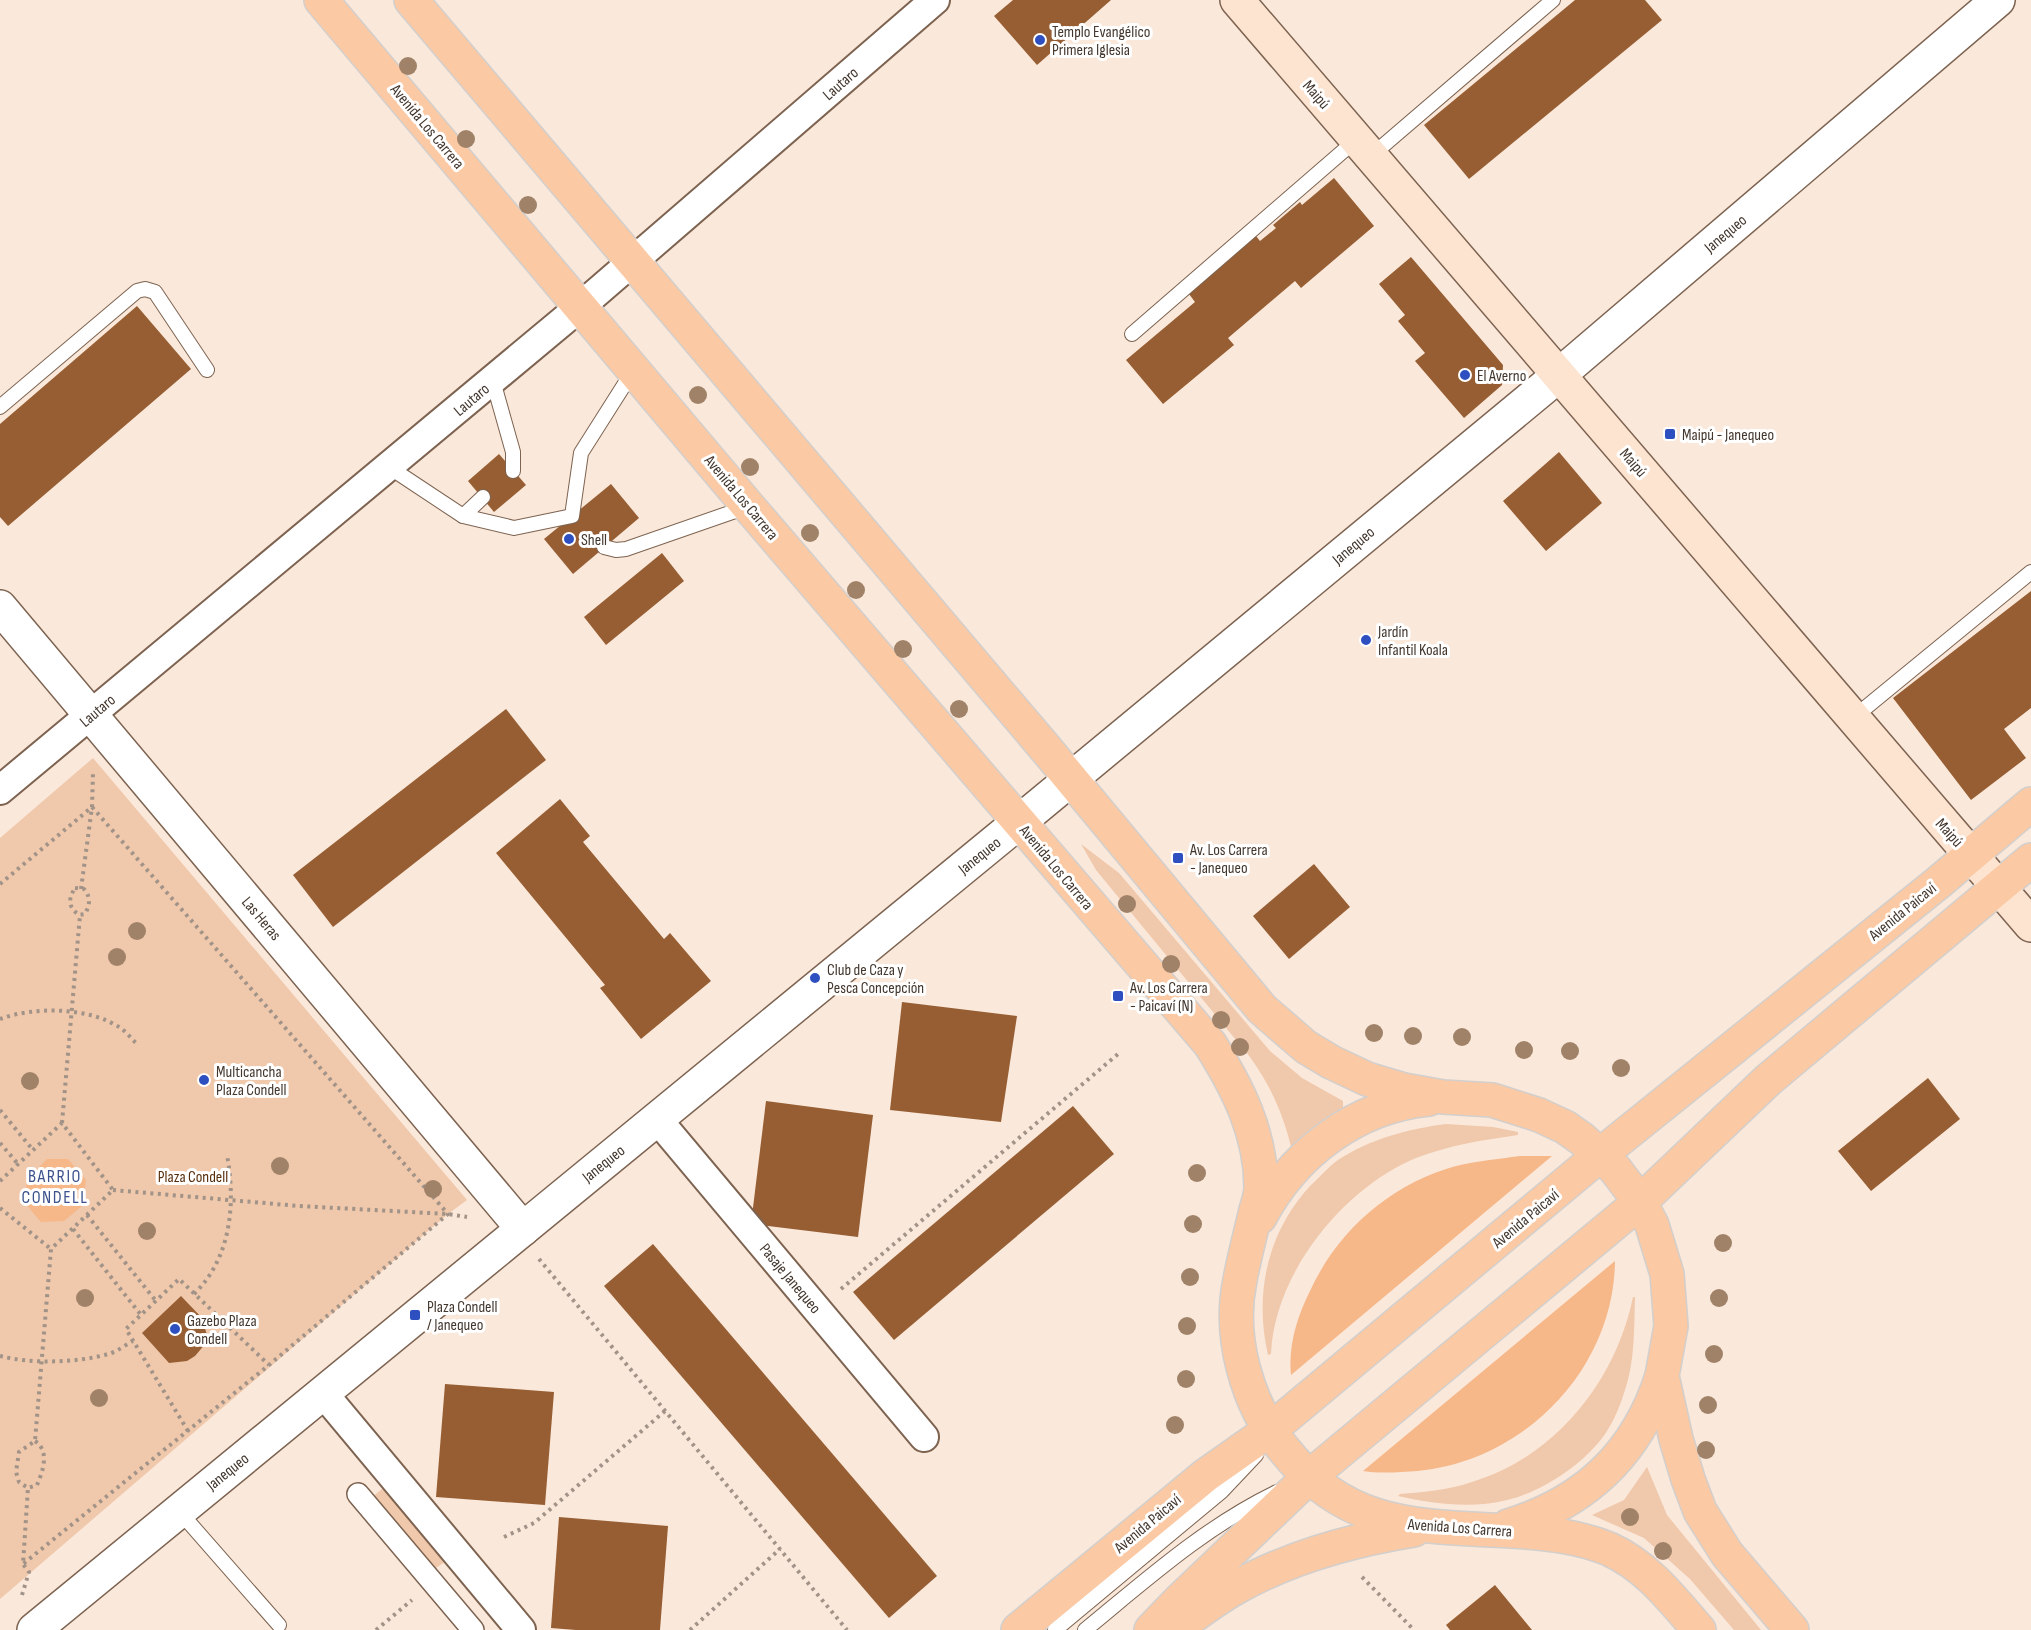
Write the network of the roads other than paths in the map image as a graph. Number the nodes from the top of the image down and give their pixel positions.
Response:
1 (321, 0) edge
2 (411, 0) edge
3 (935, 0) edge
4 (1236, 0) edge
5 (1553, 0) edge
6 (1998, 0) edge
7 (1364, 148) junction
8 (633, 262) junction
9 (581, 306) junction
10 (1132, 334) dead end
11 (634, 369) junction
12 (207, 370) dead end
13 (1559, 375) junction
14 (492, 381) junction
15 (0, 407) edge
16 (389, 467) junction
17 (513, 471) dead end
18 (483, 497) dead end
19 (749, 507) junction
20 (463, 516) junction
21 (604, 547) dead end
22 (2031, 572) edge
23 (0, 607) edge
24 (92, 714) junction
25 (1852, 718) junction
26 (1071, 778) junction
27 (0, 790) edge
28 (2031, 804) edge
29 (1019, 822) junction
30 (1971, 855) junction
31 (2031, 860) edge
32 (1999, 887) junction
33 (2031, 925) edge
34 (1443, 1097) junction
35 (657, 1119) junction
36 (1600, 1155) junction
37 (1640, 1202) junction
38 (523, 1229) junction
39 (1249, 1241) junction
40 (1662, 1376) junction
41 (323, 1393) junction
42 (1270, 1430) junction
43 (924, 1437) dead end
44 (1309, 1477) junction
45 (358, 1494) dead end
46 (179, 1511) junction
47 (1434, 1527) junction
48 (1492, 1530) junction
49 (279, 1624) dead end
50 (33, 1630) edge
51 (473, 1630) edge
52 (521, 1630) edge
53 (1018, 1630) edge
54 (1055, 1630) edge
55 (1085, 1630) edge
56 (1151, 1630) edge
57 (1174, 1630) edge
58 (1699, 1630) edge
59 (1792, 1630) edge

1 - 9 main road, Avenida Los Carrera
2 - 8 main road
3 - 8 street, Lautaro
4 - 7 main road, Maipú
5 - 7 lane
6 - 13 street, Janequeo
7 - 10 lane
7 - 13 main road, Maipú
8 - 9 street, Lautaro
8 - 26 main road
9 - 11 main road, Avenida Los Carrera
9 - 14 street, Lautaro
11 - 19 main road, Avenida Los Carrera
11 - 20 lane
12 - 15 lane
13 - 25 main road, Maipú
13 - 26 street, Janequeo
14 - 16 street, Lautaro
14 - 17 lane
16 - 20 lane
16 - 24 street, Lautaro
18 - 20 lane
19 - 21 lane
19 - 29 main road, Avenida Los Carrera
22 - 25 lane
23 - 24 street, Las Heras
24 - 27 street, Lautaro
24 - 38 street, Las Heras
25 - 30 main road, Maipú
26 - 29 street, Janequeo
26 - 34 main road
28 - 30 main road, Avenida Paicaví
29 - 35 street, Janequeo
29 - 39 main road, Avenida Los Carrera
30 - 32 main road, Maipú
30 - 36 main road, Avenida Paicaví
31 - 32 main road
32 - 33 main road, Maipú
32 - 37 main road
34 - 36 main road
34 - 39 main road
35 - 38 street, Janequeo
35 - 43 street, Pasaje Janequeo
36 - 37 main road
36 - 42 main road, Avenida Paicaví
37 - 40 main road
37 - 44 main road
38 - 41 street, Janequeo
39 - 42 main road, Avenida Los Carrera
40 - 48 main road
40 - 59 main road
41 - 46 street, Janequeo
41 - 52 street
42 - 44 main road, Avenida Los Carrera
42 - 53 main road, Avenida Paicaví
42 - 54 lane
44 - 47 main road, Avenida Los Carrera
44 - 55 lane
44 - 56 main road
45 - 51 street
46 - 49 lane
46 - 50 street, Janequeo
47 - 48 main road, Avenida Los Carrera
47 - 57 main road
48 - 58 main road, Avenida Los Carrera

